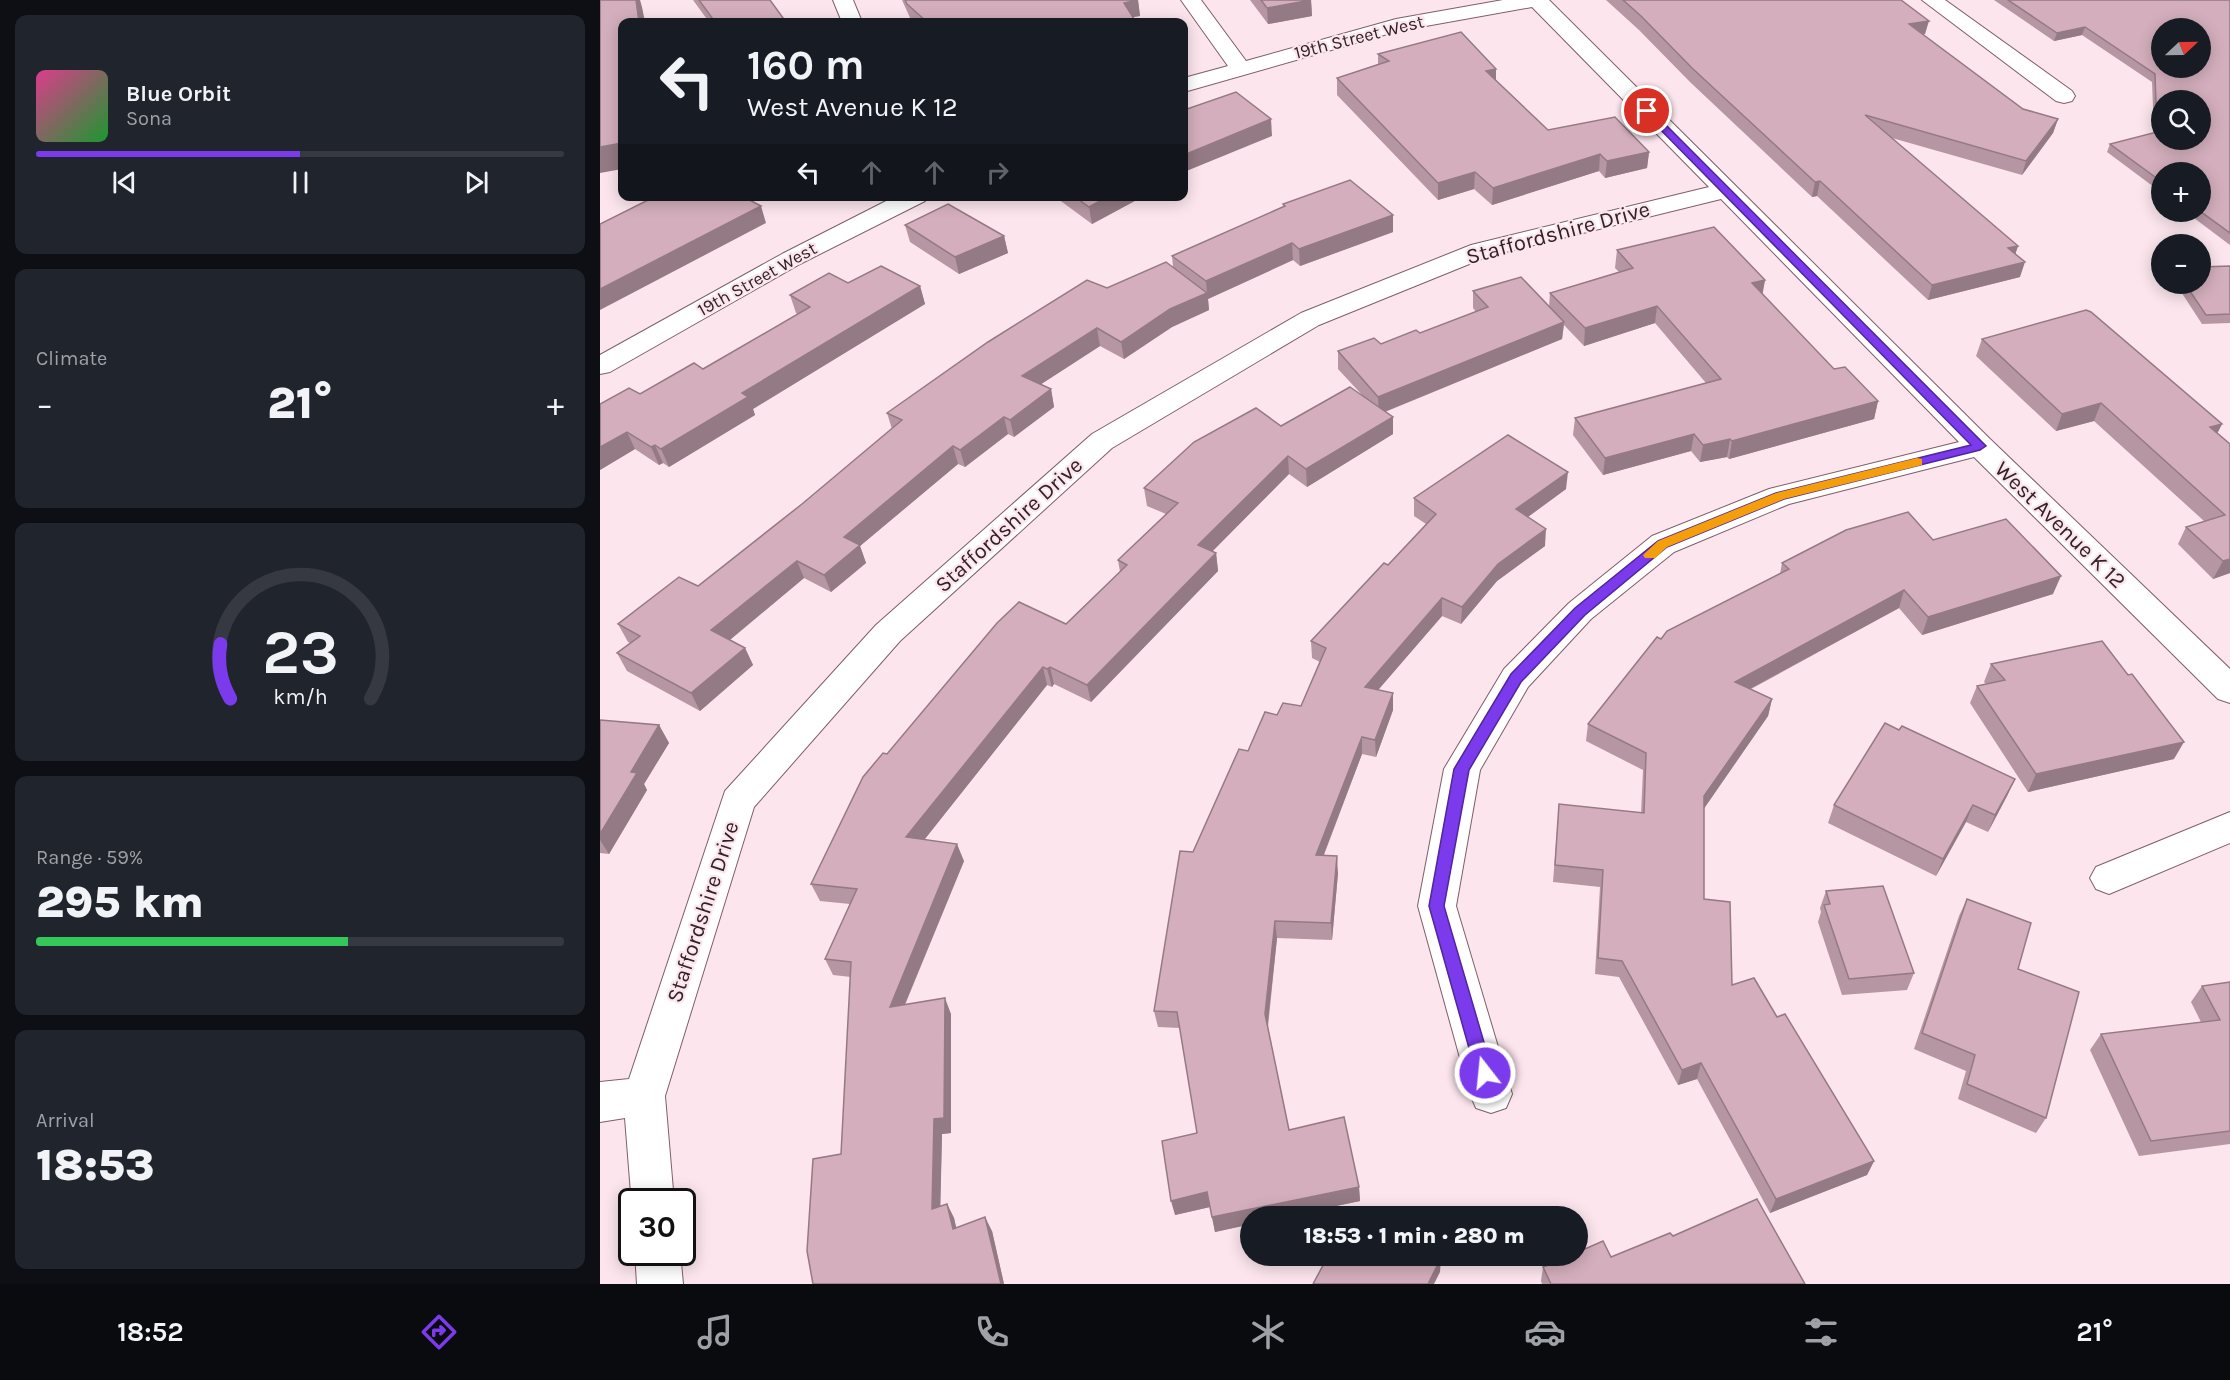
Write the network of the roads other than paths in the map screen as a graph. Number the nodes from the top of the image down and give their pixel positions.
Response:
1 (843, 0) edge
2 (1191, 0) edge
3 (1537, 0) edge
4 (1932, 0) edge
5 (850, 18) edge
6 (1240, 68) junction
7 (1188, 84) edge
8 (2064, 96) dead end
9 (1725, 190) junction
10 (906, 201) edge
11 (600, 366) edge
12 (1980, 446) junction
13 (2230, 690) edge
14 (2230, 827) edge
15 (2109, 878) dead end
16 (1491, 1094) dead end
17 (644, 1096) junction
18 (600, 1102) edge
19 (651, 1188) edge
20 (658, 1266) edge
21 (660, 1284) edge

1 - 5 street
2 - 6 street
3 - 6 street, 19th Street West
3 - 9 street, West Avenue K 12
4 - 8 street
6 - 7 street, 19th Street West
9 - 12 street, West Avenue K 12
9 - 17 street, Staffordshire Drive
10 - 11 street, 19th Street West
12 - 13 street, West Avenue K 12
12 - 16 street
14 - 15 street
17 - 18 street
17 - 19 street, Staffordshire Drive
20 - 21 street

